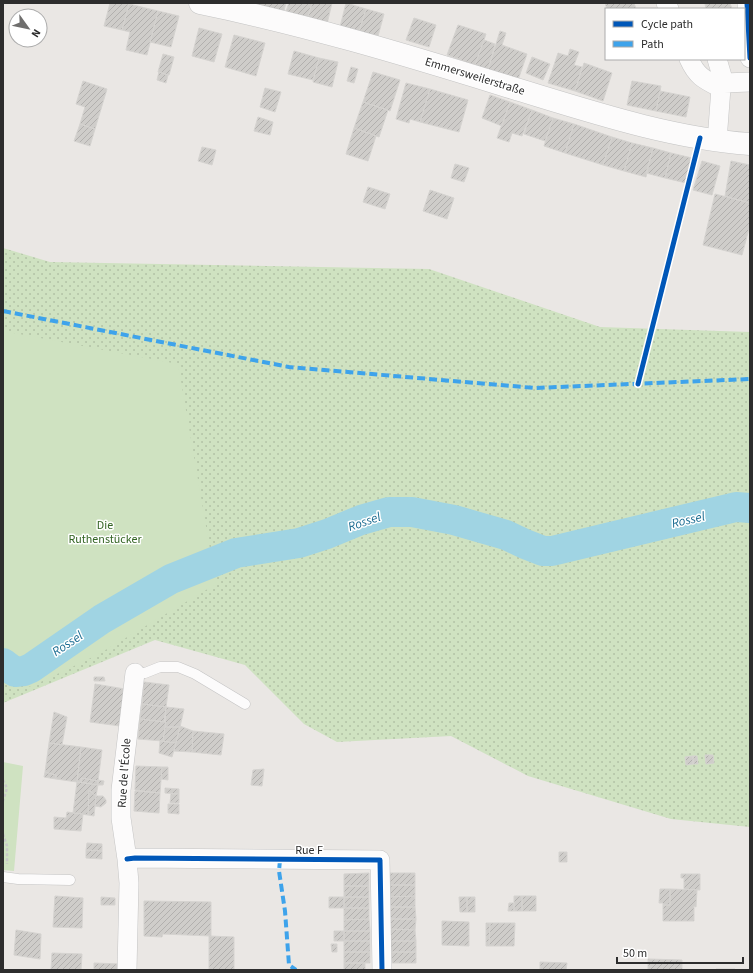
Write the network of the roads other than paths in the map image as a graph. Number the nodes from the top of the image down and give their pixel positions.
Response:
1 (200, 3) edge
2 (747, 3) edge
3 (750, 58) edge
4 (689, 60) edge
5 (717, 60) edge
6 (750, 82) edge
7 (723, 86) junction
8 (717, 141) junction
9 (750, 144) edge
10 (135, 673) joint
11 (245, 704) dead end
12 (128, 859) junction
13 (4, 877) edge
14 (70, 880) dead end
15 (127, 970) edge
16 (382, 970) edge

1 - 8 main road, Emmersweilerstraße
2 - 3 street
4 - 7 street
5 - 7 street
6 - 7 street
7 - 8 street
8 - 9 main road, Emmersweilerstraße
10 - 11 lane
10 - 12 street, Rue de l'École
12 - 15 street, Rue de l'École
12 - 16 street, Rue F
13 - 14 lane

